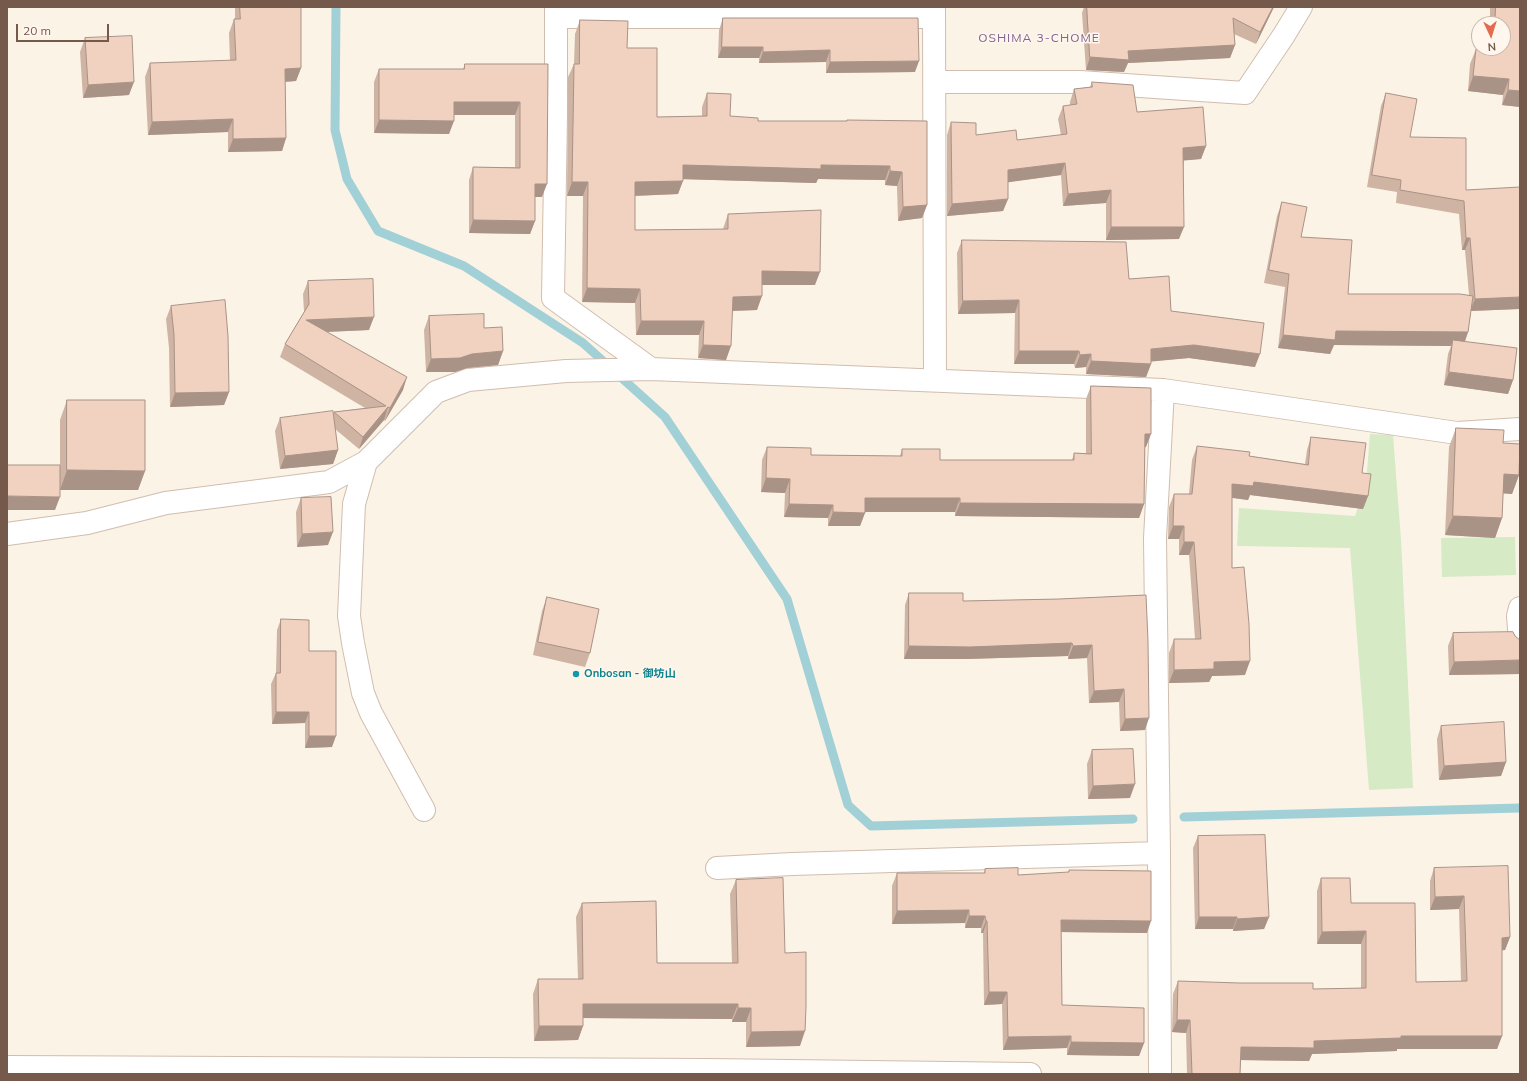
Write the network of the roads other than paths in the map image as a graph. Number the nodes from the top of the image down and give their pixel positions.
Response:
1 (1300, 7) edge
2 (556, 12) edge
3 (934, 12) edge
4 (934, 82) junction
5 (651, 369) junction
6 (935, 380) junction
7 (1163, 390) junction
8 (1520, 428) edge
9 (366, 462) junction
10 (7, 534) edge
11 (1520, 608) edge
12 (1520, 642) edge
13 (424, 810) dead end
14 (1159, 853) junction
15 (717, 868) dead end
16 (7, 1067) edge
17 (1030, 1074) edge
18 (1160, 1074) edge

1 - 4 street
2 - 3 street
2 - 5 street
3 - 4 street
4 - 6 street
5 - 6 street
5 - 9 street
6 - 7 street
7 - 8 street
7 - 14 street
9 - 10 street
9 - 13 street
11 - 12 street
14 - 15 street
14 - 18 street
16 - 17 street

